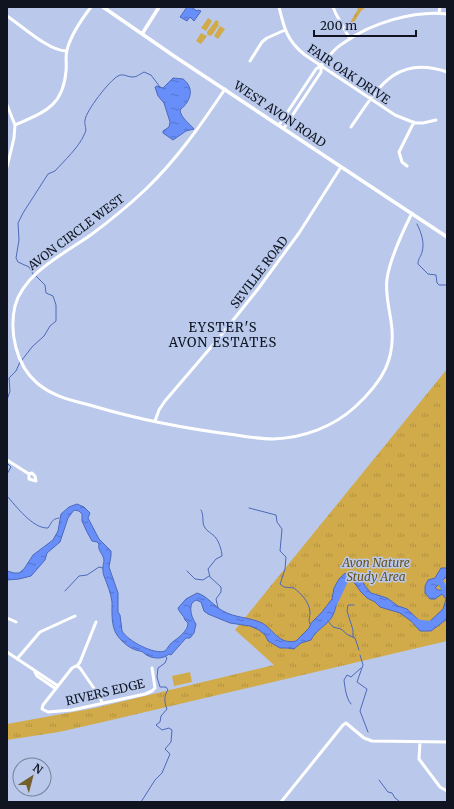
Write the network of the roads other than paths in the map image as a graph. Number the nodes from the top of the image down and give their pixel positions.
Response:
1 (91, 7) edge
2 (103, 7) edge
3 (159, 7) edge
4 (279, 7) edge
5 (333, 7) edge
6 (440, 7) edge
7 (439, 13) junction
8 (447, 14) edge
9 (7, 16) edge
10 (285, 30) junction
11 (142, 34) junction
12 (350, 39) junction
13 (66, 51) junction
14 (250, 61) dead end
15 (321, 66) junction
16 (447, 72) edge
17 (225, 89) junction
18 (370, 99) junction
19 (7, 105) edge
20 (436, 120) dead end
21 (414, 122) junction
22 (16, 125) junction
23 (279, 125) junction
24 (351, 127) dead end
25 (284, 128) junction
26 (407, 166) dead end
27 (7, 167) edge
28 (342, 167) junction
29 (412, 213) junction
30 (447, 237) edge
31 (154, 421) junction
32 (7, 460) edge
33 (28, 474) dead end
34 (75, 616) dead end
35 (7, 618) edge
36 (16, 622) dead end
37 (96, 622) dead end
38 (7, 652) edge
39 (17, 659) junction
40 (77, 666) junction
41 (152, 668) dead end
42 (57, 688) junction
43 (102, 703) junction
44 (420, 742) junction
45 (447, 742) edge
46 (447, 791) edge
47 (281, 802) edge

1 - 13 street
2 - 11 street, WEST AVON ROAD
3 - 11 street
4 - 10 street, FAIR OAK DRIVE
5 - 12 street
6 - 7 street
7 - 8 street
7 - 12 street
9 - 13 street
10 - 14 street
10 - 15 street, FAIR OAK DRIVE
11 - 17 street, WEST AVON ROAD
12 - 15 street
13 - 22 street
15 - 18 street, FAIR OAK DRIVE
15 - 23 street
15 - 25 street
16 - 18 street
17 - 23 street, WEST AVON ROAD
17 - 31 street, AVON CIRCLE WEST
18 - 21 street, FAIR OAK DRIVE
18 - 24 street
19 - 22 street
20 - 21 street, FAIR OAK DRIVE
21 - 26 street
22 - 27 street
23 - 25 street, WEST AVON ROAD
25 - 28 street, WEST AVON ROAD
28 - 29 street, WEST AVON ROAD
28 - 31 street, SEVILLE ROAD
29 - 30 street, WEST AVON ROAD
29 - 31 street, AVON CIRCLE WEST
32 - 33 street
34 - 39 street
35 - 36 street
37 - 40 street
38 - 39 street
39 - 42 street
40 - 42 street
40 - 43 street
41 - 43 street, RIVERS EDGE
42 - 43 street, RIVERS EDGE
44 - 45 street
44 - 46 street
44 - 47 street

